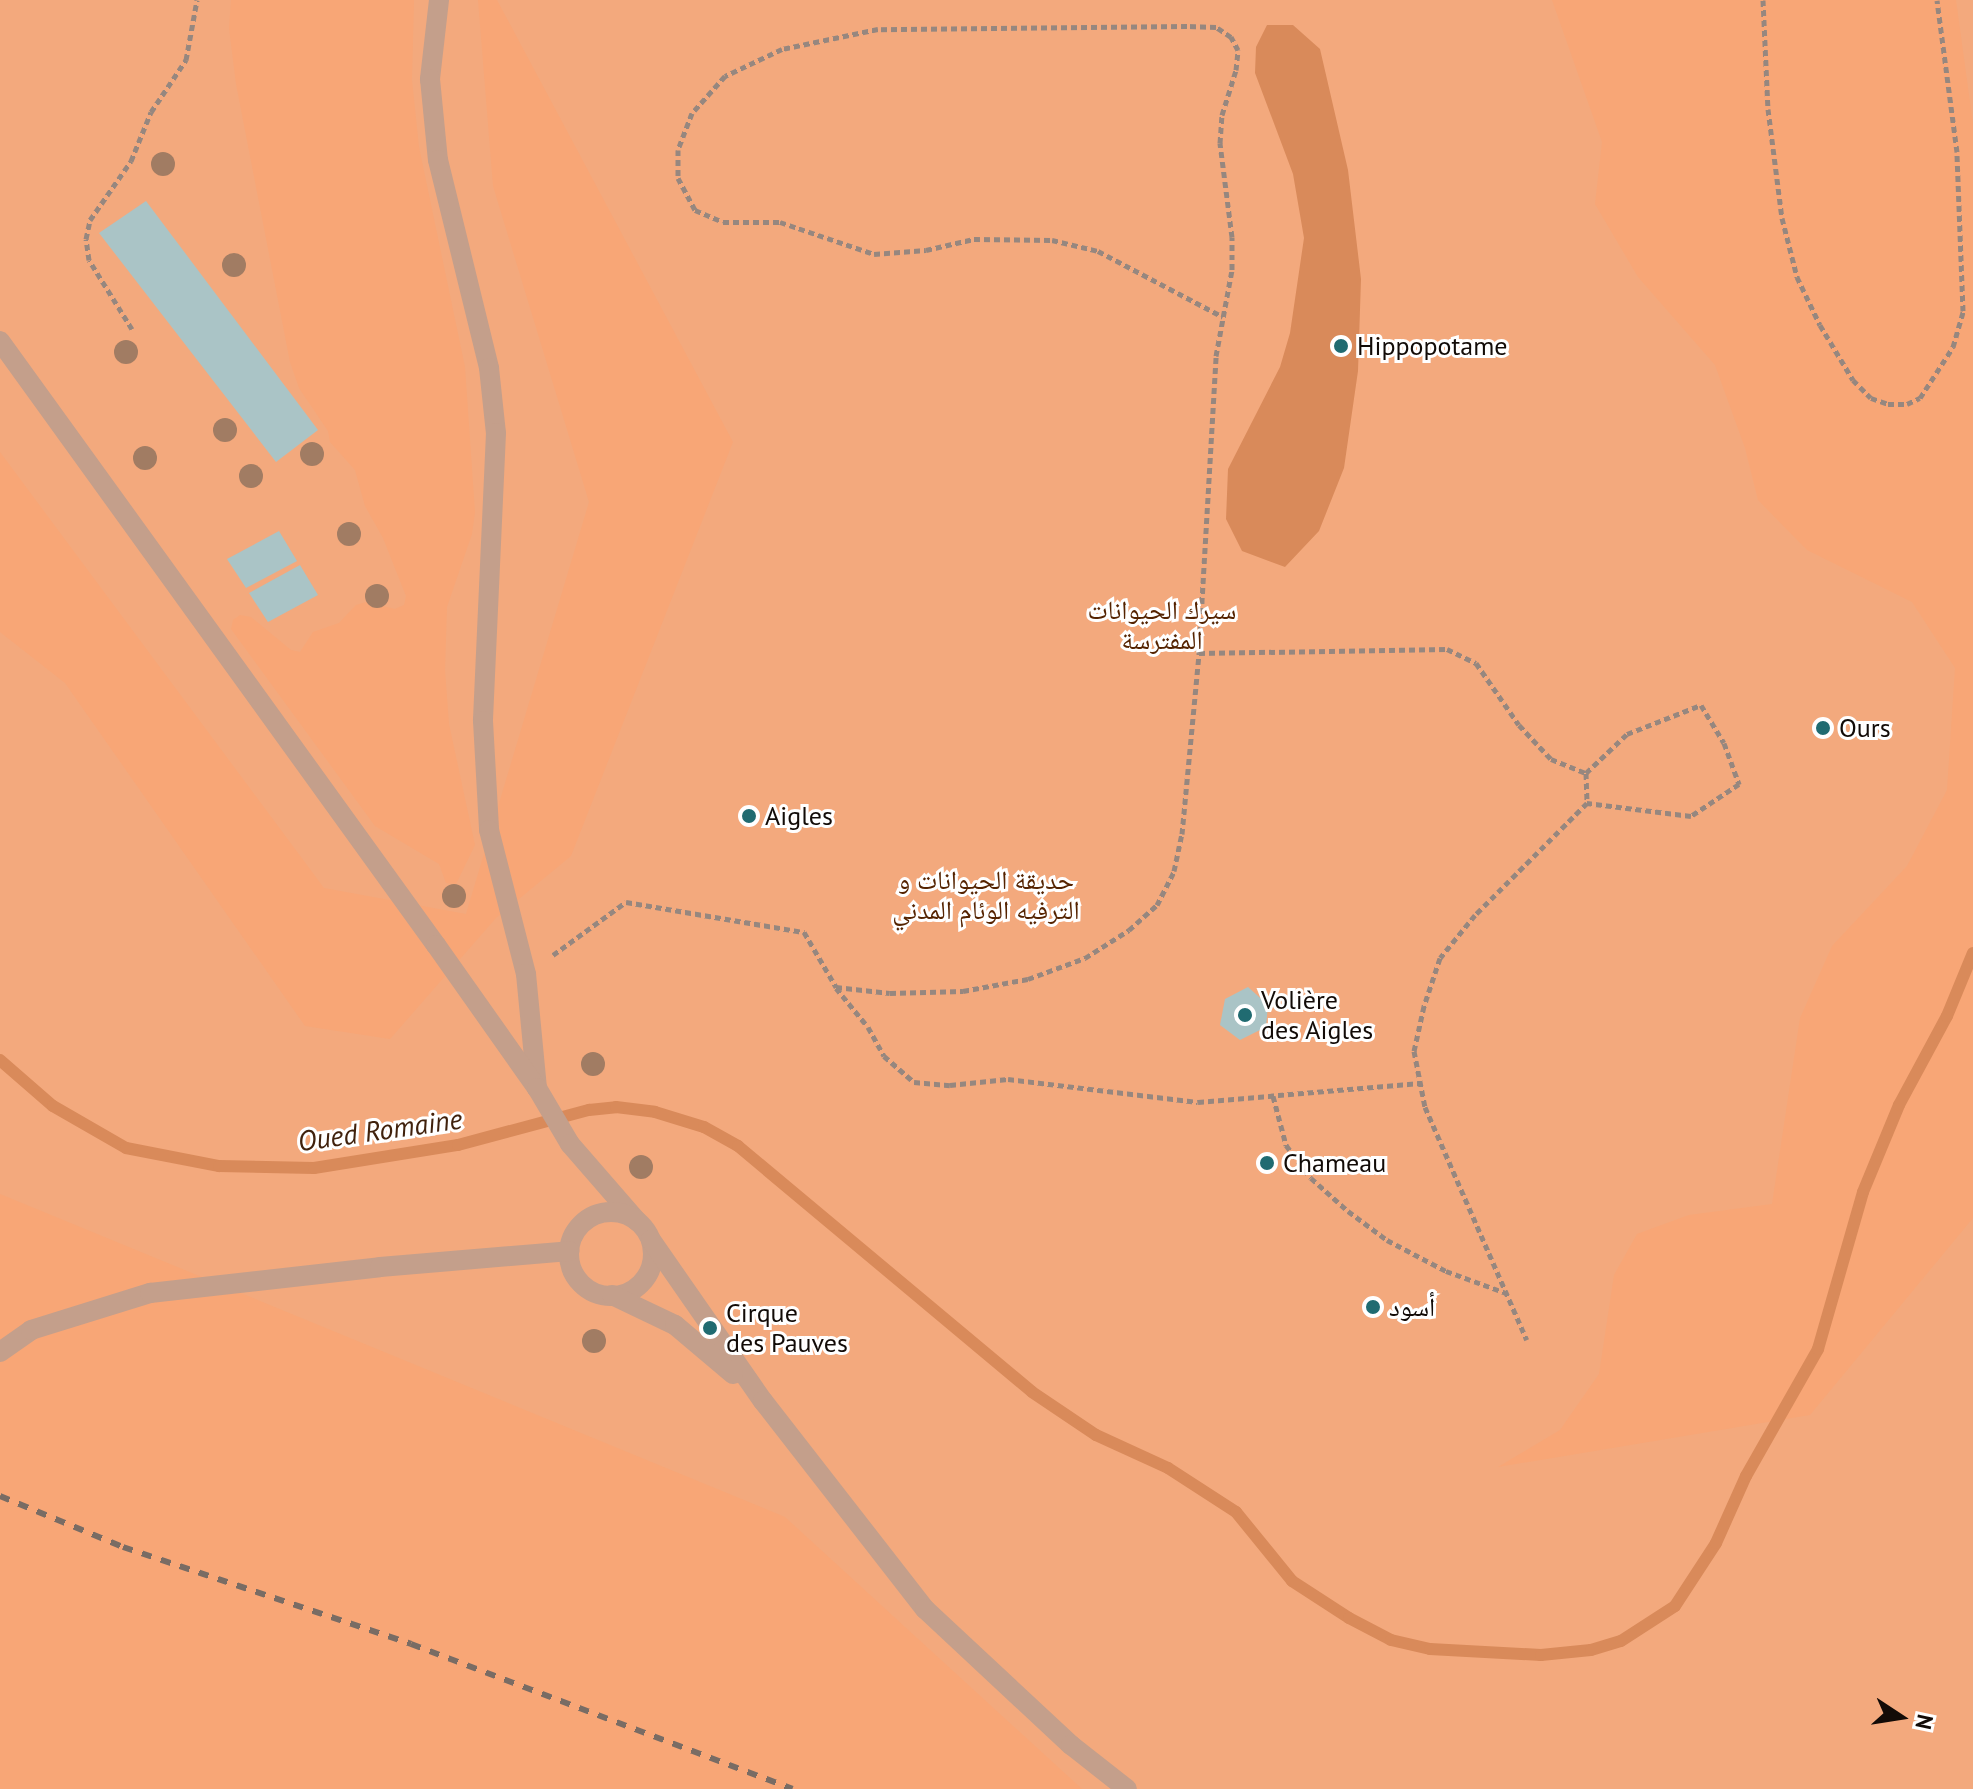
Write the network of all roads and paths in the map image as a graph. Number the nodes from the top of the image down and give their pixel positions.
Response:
1 (197, 0) edge
2 (439, 0) edge
3 (1763, 0) edge
4 (1937, 0) edge
5 (1223, 317) junction
6 (132, 329) dead end
7 (0, 341) edge
8 (1199, 653) junction
9 (1586, 773) junction
10 (1587, 803) junction
11 (526, 974) junction
12 (836, 987) junction
13 (1420, 1083) junction
14 (537, 1088) junction
15 (1273, 1096) junction
16 (637, 1221) junction
17 (651, 1240) junction
18 (569, 1251) junction
19 (1506, 1293) junction
20 (612, 1295) junction
21 (1527, 1340) dead end
22 (0, 1352) edge
23 (763, 1401) junction
24 (1127, 1789) edge

1 - 6 path
2 - 11 lane
3 - 4 path
5 - 5 path
5 - 8 path
7 - 14 lane
8 - 9 path
8 - 12 path
9 - 10 path
9 - 10 path
10 - 13 path
11 - 12 path
11 - 14 lane
12 - 15 path
13 - 15 path
13 - 19 path
14 - 16 lane
15 - 19 path
16 - 17 lane
16 - 18 lane
17 - 20 lane
17 - 23 lane
18 - 20 lane
18 - 22 lane
19 - 21 path
20 - 23 lane
23 - 24 lane

